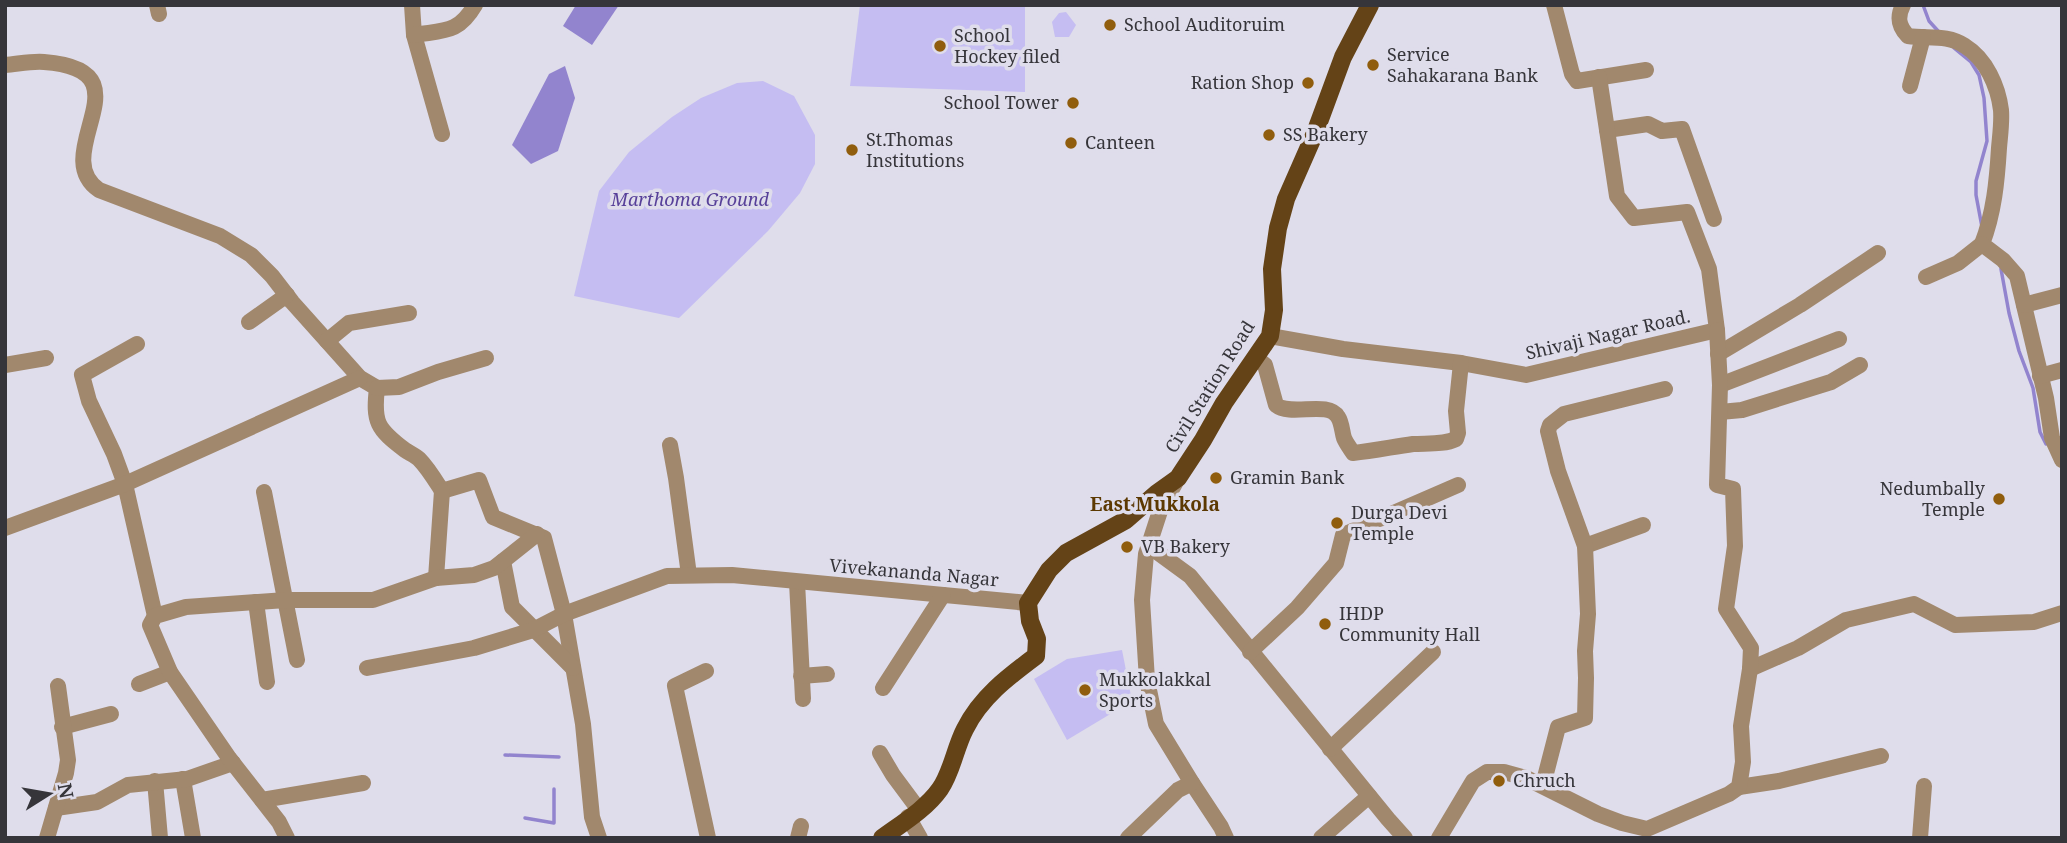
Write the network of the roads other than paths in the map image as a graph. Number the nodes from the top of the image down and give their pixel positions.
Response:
1 (412, 5) edge
2 (475, 5) edge
3 (1370, 5) edge
4 (1554, 5) edge
5 (1903, 5) edge
6 (414, 35) junction
7 (1923, 37) junction
8 (5, 65) edge
9 (1646, 70) dead end
10 (1599, 77) junction
11 (1910, 86) dead end
12 (1607, 130) junction
13 (442, 134) dead end
14 (1714, 219) dead end
15 (1982, 244) junction
16 (1878, 253) dead end
17 (1926, 277) dead end
18 (287, 295) junction
19 (2062, 295) edge
20 (2024, 305) junction
21 (409, 313) dead end
22 (249, 322) dead end
23 (1717, 330) junction
24 (1270, 336) junction
25 (1839, 339) dead end
26 (327, 341) junction
27 (136, 344) dead end
28 (1718, 354) junction
29 (1255, 357) junction
30 (46, 358) dead end
31 (486, 358) dead end
32 (1461, 363) junction
33 (5, 365) edge
34 (1860, 365) dead end
35 (2062, 370) edge
36 (2040, 376) junction
37 (360, 378) junction
38 (1720, 385) junction
39 (377, 388) junction
40 (1665, 389) dead end
41 (1720, 412) junction
42 (670, 445) dead end
43 (2062, 460) edge
44 (1178, 478) junction
45 (125, 484) junction
46 (1458, 485) dead end
47 (442, 491) junction
48 (264, 492) dead end
49 (1643, 525) dead end
50 (5, 528) edge
51 (537, 534) junction
52 (1149, 546) junction
53 (1585, 546) junction
54 (503, 561) junction
55 (689, 575) junction
56 (436, 578) junction
57 (797, 582) junction
58 (943, 595) junction
59 (286, 600) junction
60 (256, 602) junction
61 (1028, 603) junction
62 (2062, 613) edge
63 (564, 614) junction
64 (155, 616) junction
65 (533, 630) junction
66 (1250, 652) junction
67 (1433, 652) dead end
68 (296, 660) dead end
69 (368, 668) dead end
70 (573, 668) junction
71 (1750, 669) junction
72 (706, 671) dead end
73 (170, 672) junction
74 (827, 674) dead end
75 (801, 676) junction
76 (267, 682) dead end
77 (139, 684) dead end
78 (58, 686) dead end
79 (883, 688) dead end
80 (803, 699) dead end
81 (111, 714) dead end
82 (62, 727) junction
83 (1330, 749) junction
84 (880, 753) dead end
85 (1881, 756) dead end
86 (233, 763) junction
87 (183, 779) junction
88 (155, 782) junction
89 (363, 783) dead end
90 (1192, 783) junction
91 (1543, 785) junction
92 (1924, 786) dead end
93 (1739, 787) junction
94 (1369, 796) junction
95 (262, 800) junction
96 (56, 808) junction
97 (913, 814) junction
98 (47, 838) edge
99 (160, 838) edge
100 (193, 838) edge
101 (287, 838) edge
102 (598, 838) edge
103 (708, 838) edge
104 (882, 838) edge
105 (920, 838) edge
106 (1128, 838) edge
107 (1226, 838) edge
108 (1321, 838) edge
109 (1405, 838) edge
110 (1438, 838) edge
111 (1920, 838) edge

1 - 6 street
2 - 6 street
3 - 24 main road, Civil Station Road
4 - 10 street
5 - 7 street
6 - 13 street
7 - 11 street
7 - 15 street
8 - 18 street
9 - 10 street
10 - 12 street, Shivaji Nagar Road.
12 - 14 street
12 - 23 street, Shivaji Nagar Road.
15 - 17 street
15 - 20 street
16 - 28 street
18 - 22 street
18 - 26 street
19 - 20 street
20 - 36 street
21 - 26 street
23 - 28 street
23 - 32 street, Shivaji Nagar Road.
24 - 29 main road, Civil Station Road
24 - 32 street, Shivaji Nagar Road.
25 - 38 street
26 - 37 street
27 - 45 street
28 - 38 street
29 - 32 street
29 - 44 main road, Civil Station Road
30 - 33 street
31 - 39 street
34 - 41 street
35 - 36 street
36 - 43 street
37 - 39 street
37 - 45 street
38 - 41 street
39 - 47 street
40 - 53 street
41 - 71 street
42 - 55 street
44 - 52 street
44 - 61 main road, Civil Station Road
45 - 50 street
45 - 64 street
46 - 66 street
47 - 51 street
47 - 56 street
48 - 59 street
49 - 53 street
51 - 54 street
51 - 63 street
52 - 66 street
52 - 90 street
53 - 91 street
54 - 56 street
54 - 65 street
55 - 57 street, Vivekananda Nagar
55 - 63 street, Vivekananda Nagar
56 - 59 street
57 - 58 street, Vivekananda Nagar
57 - 75 street
58 - 61 street, Vivekananda Nagar
58 - 79 street
59 - 60 street
59 - 68 street
60 - 64 street
60 - 76 street
61 - 97 main road
62 - 71 street
63 - 65 street, Vivekananda Nagar
63 - 70 street
64 - 73 street
65 - 69 street, Vivekananda Nagar
65 - 70 street
66 - 83 street
67 - 83 street
70 - 102 street
71 - 93 street
72 - 103 street
73 - 77 street
73 - 86 street
74 - 75 street
75 - 80 street
78 - 82 street
81 - 82 street
82 - 96 street
83 - 94 street
84 - 97 street
85 - 93 street
86 - 87 street
86 - 95 street
87 - 88 street
87 - 100 street
88 - 96 street
88 - 99 street
89 - 95 street
90 - 106 street
90 - 107 street
91 - 93 street
91 - 110 street
92 - 111 street
94 - 108 street
94 - 109 street
95 - 101 street
96 - 98 street
97 - 104 main road
97 - 105 street

